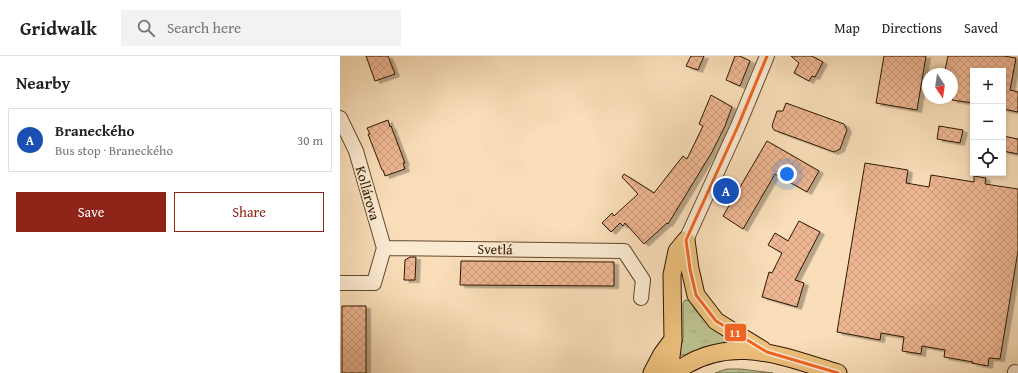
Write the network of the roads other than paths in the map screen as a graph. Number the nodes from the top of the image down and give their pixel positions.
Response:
1 (767, 56) edge
2 (340, 118) edge
3 (686, 240) junction
4 (384, 248) junction
5 (340, 282) edge
6 (641, 298) dead end
7 (673, 340) junction
8 (766, 352) junction
9 (652, 373) edge
10 (668, 373) edge
11 (674, 373) edge
12 (838, 373) edge

1 - 3 street
2 - 4 street, Kollárova
3 - 7 main road
3 - 8 main road
4 - 5 street
4 - 6 street, Svetlá
7 - 9 main road
7 - 10 main road
8 - 11 main road
8 - 12 main road

